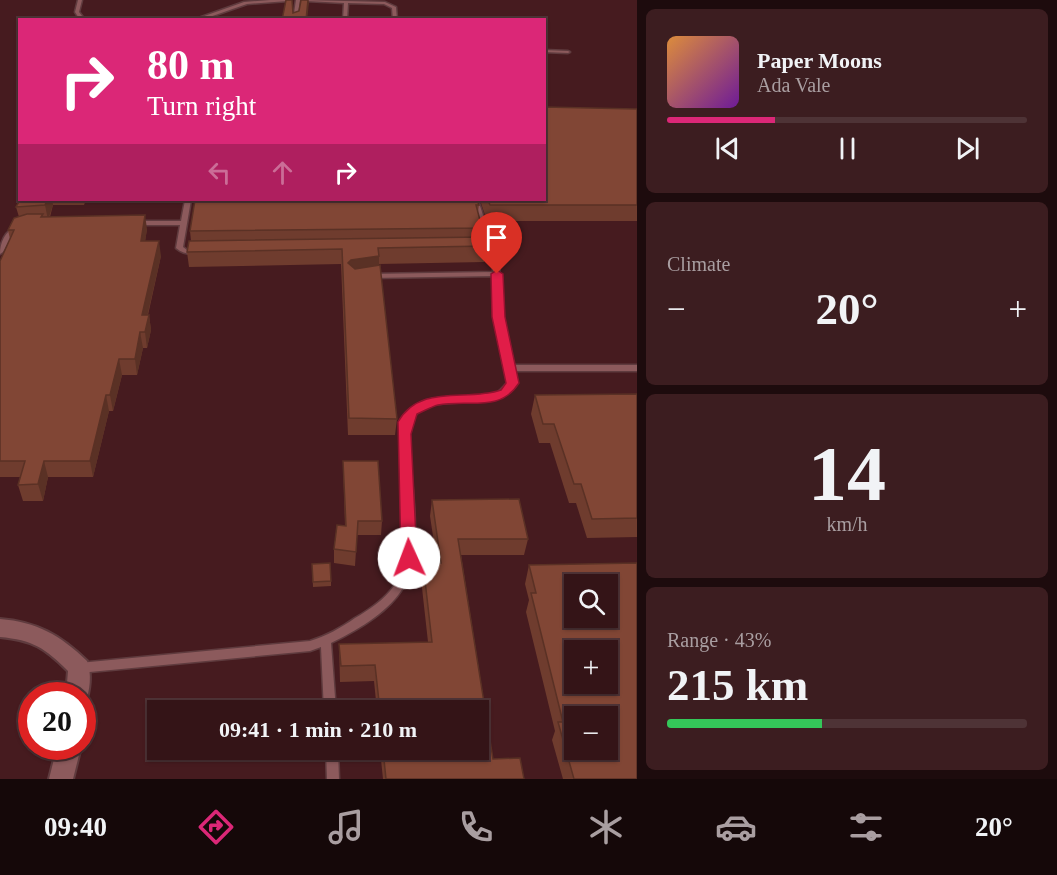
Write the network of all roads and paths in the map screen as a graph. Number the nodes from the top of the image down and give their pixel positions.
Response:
1 (80, 0) edge
2 (288, 0) edge
3 (298, 0) edge
4 (308, 0) edge
5 (346, 1) edge
6 (82, 18) edge
7 (201, 18) edge
8 (295, 18) edge
9 (345, 18) edge
10 (395, 18) edge
11 (546, 51) edge
12 (568, 52) dead end
13 (188, 201) edge
14 (475, 201) edge
15 (123, 223) edge
16 (183, 223) junction
17 (29, 224) edge
18 (480, 248) edge
19 (492, 248) junction
20 (0, 252) edge
21 (208, 252) edge
22 (497, 274) junction
23 (365, 277) edge
24 (511, 368) junction
25 (637, 368) edge
26 (0, 628) edge
27 (326, 642) junction
28 (79, 668) junction
29 (78, 682) edge
30 (329, 700) edge
31 (66, 760) edge
32 (332, 760) edge
33 (61, 779) edge
34 (333, 779) edge

1 - 6 lane
2 - 7 lane
3 - 8 lane
4 - 5 lane
5 - 9 lane
5 - 10 lane
11 - 12 lane
13 - 16 lane
14 - 19 lane
15 - 16 lane
16 - 21 lane
17 - 20 lane
18 - 19 lane
19 - 22 lane
22 - 23 lane
22 - 24 lane
24 - 25 lane
24 - 27 lane
26 - 28 street
27 - 28 lane
27 - 30 lane
28 - 29 street
31 - 33 street
32 - 34 lane

